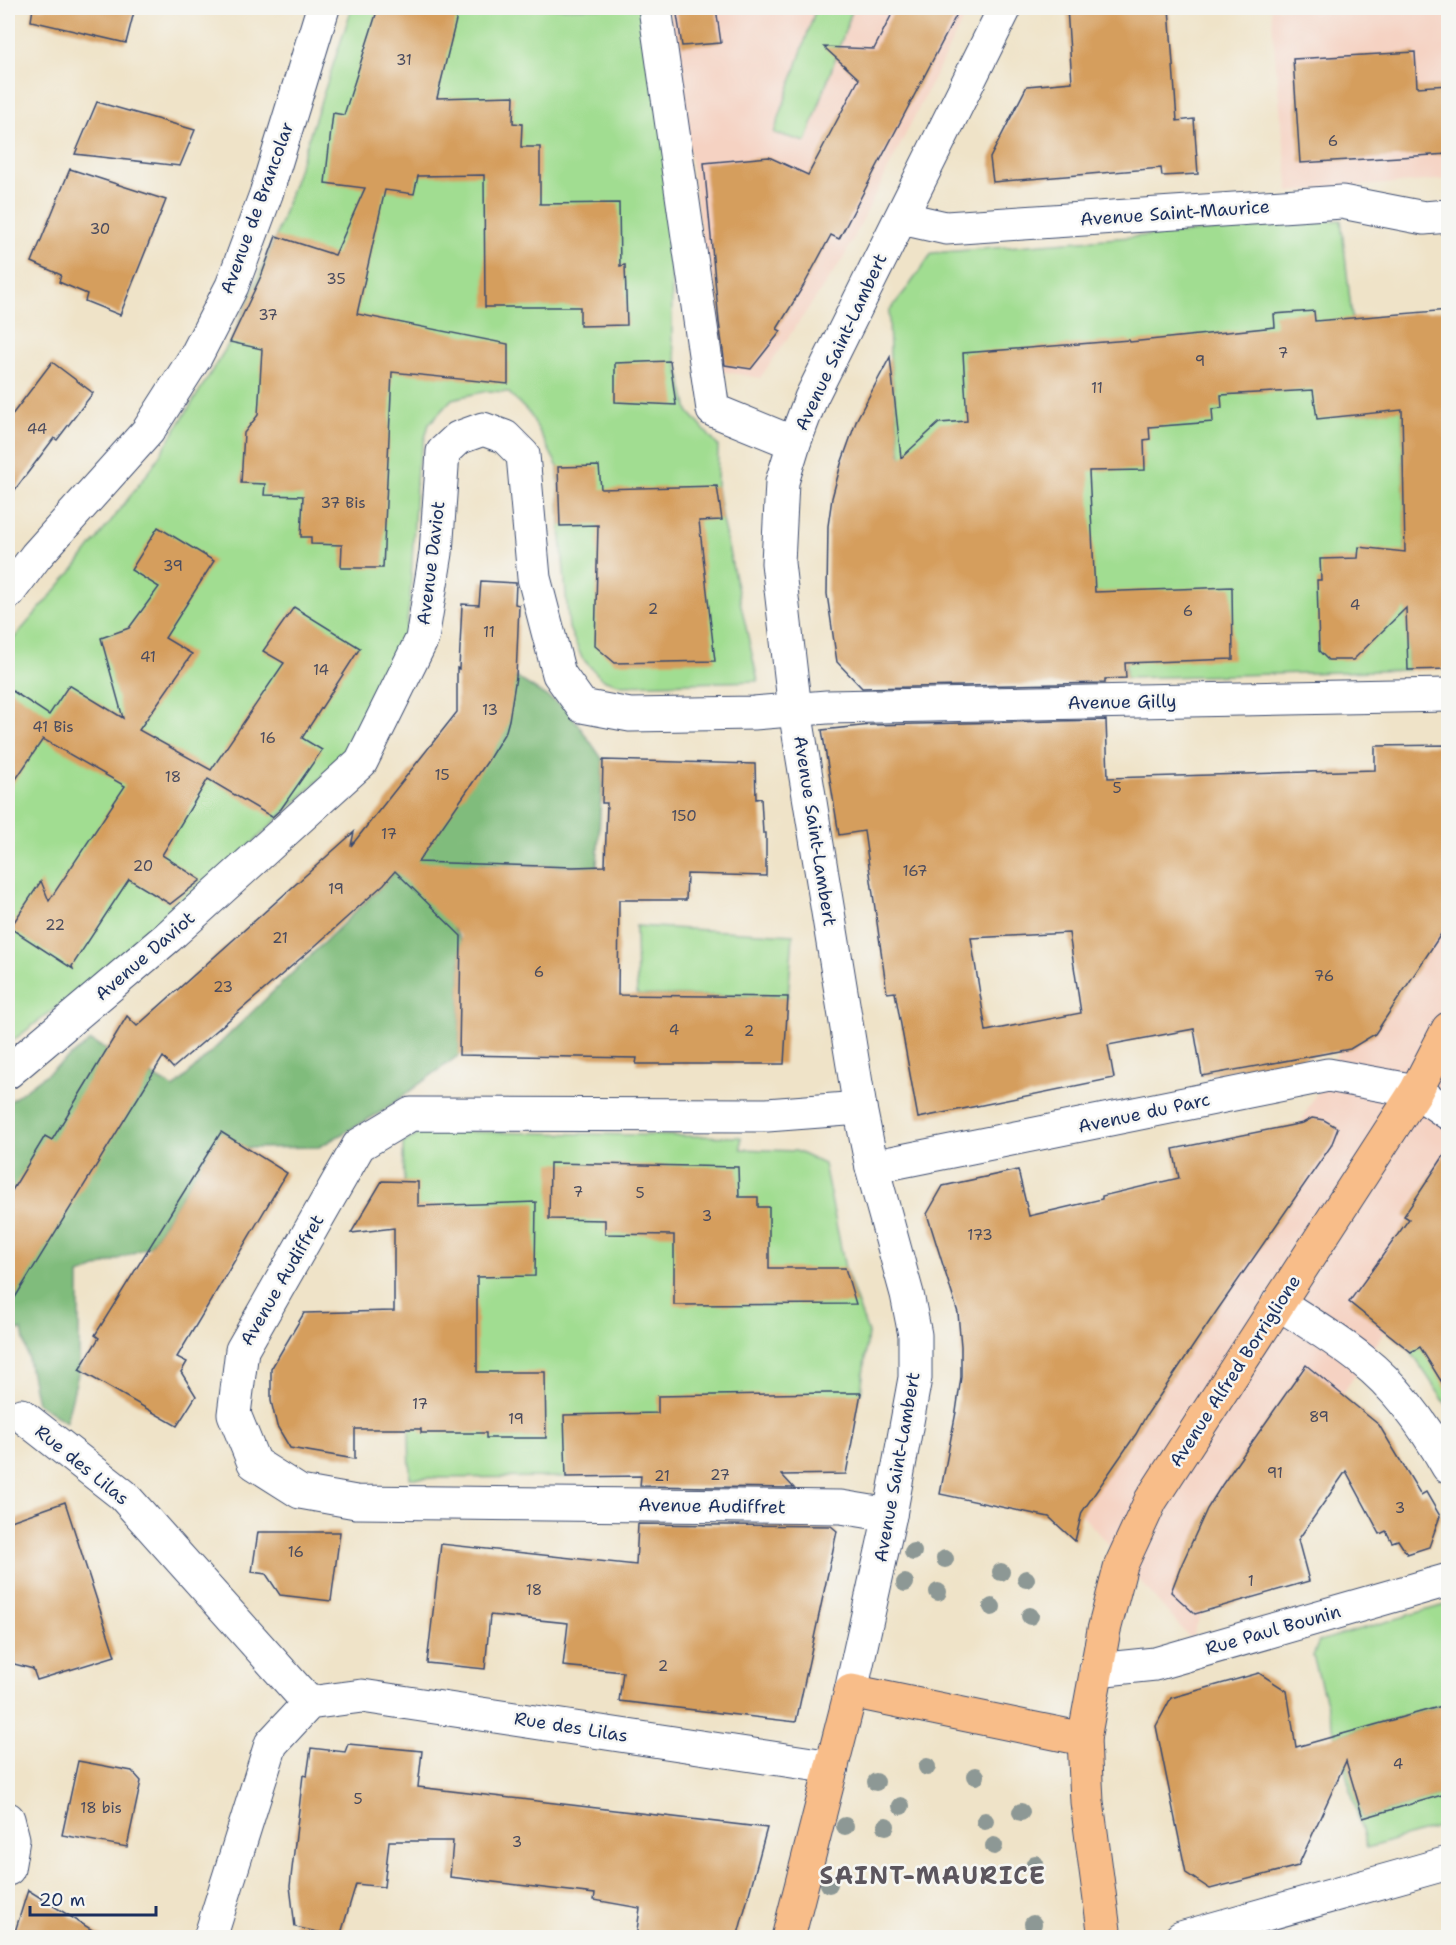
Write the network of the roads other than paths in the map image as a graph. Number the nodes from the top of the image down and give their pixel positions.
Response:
1 (323, 8) edge
2 (655, 8) edge
3 (1005, 8) edge
4 (1449, 216) edge
5 (901, 218) junction
6 (794, 443) junction
7 (8, 593) edge
8 (1449, 695) edge
9 (795, 710) junction
10 (1449, 1029) edge
11 (8, 1072) edge
12 (1416, 1091) junction
13 (860, 1108) junction
14 (1449, 1113) edge
15 (872, 1167) junction
16 (1278, 1303) junction
17 (21, 1415) dead end
18 (1449, 1467) edge
19 (890, 1515) junction
20 (1449, 1580) edge
21 (1095, 1670) junction
22 (851, 1691) junction
23 (309, 1703) junction
24 (1084, 1739) junction
25 (832, 1767) junction
26 (8, 1819) edge
27 (1449, 1863) edge
28 (8, 1869) edge
29 (1233, 1931) edge
30 (210, 1938) edge
31 (788, 1938) edge
32 (1105, 1938) edge
33 (1181, 1938) edge

1 - 7 street, Avenue de Brancolar
2 - 6 street
3 - 5 street, Avenue Saint-Lambert
4 - 5 street, Avenue Saint-Maurice
5 - 6 street, Avenue Saint-Lambert
6 - 9 street, Avenue Saint-Lambert
8 - 9 street, Avenue Gilly
9 - 11 street, Avenue Daviot
9 - 13 street, Avenue Saint-Lambert
10 - 12 main road, Avenue Alfred Borriglione
12 - 14 street
12 - 15 street, Avenue du Parc
12 - 16 main road, Avenue Alfred Borriglione
13 - 15 street, Avenue Saint-Lambert
13 - 19 street, Avenue Audiffret
15 - 19 street, Avenue Saint-Lambert
16 - 18 street
16 - 21 main road, Avenue Alfred Borriglione
17 - 23 street, Rue des Lilas
19 - 22 street, Avenue Saint-Lambert
20 - 21 street, Rue Paul Bounin
21 - 24 main road, Avenue Alfred Borriglione
22 - 24 main road
22 - 25 main road
23 - 25 street, Rue des Lilas
23 - 30 street
24 - 32 main road, Avenue Alfred Borriglione
25 - 31 main road
26 - 28 street
27 - 29 street
29 - 33 street

